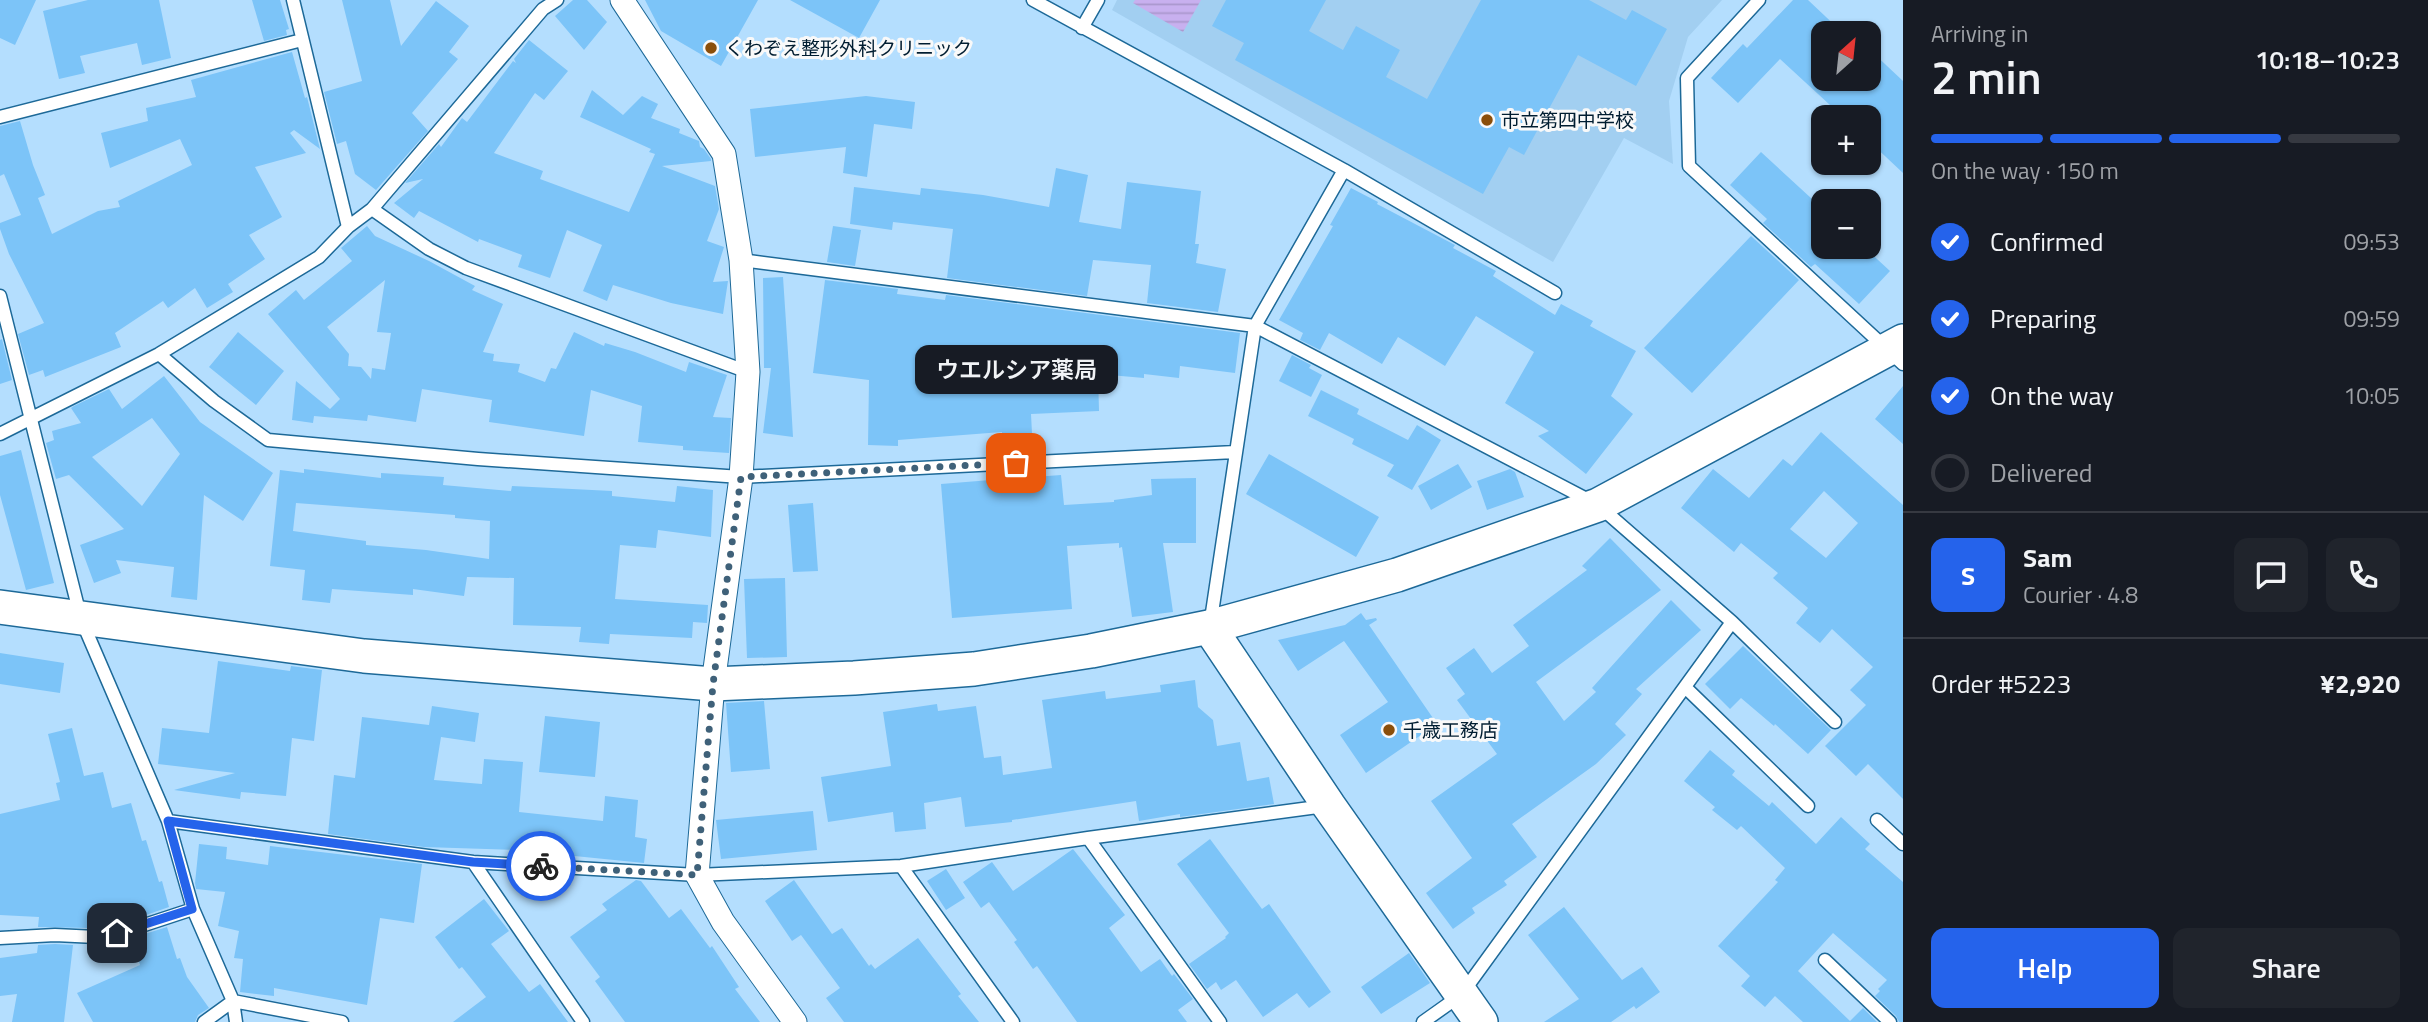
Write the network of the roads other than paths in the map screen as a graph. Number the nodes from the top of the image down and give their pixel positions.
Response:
1 (293, 0) edge
2 (557, 0) edge
3 (622, 0) edge
4 (1032, 0) edge
5 (1098, 0) edge
6 (1759, 0) edge
7 (541, 5) edge
8 (1082, 29) junction
9 (302, 40) junction
10 (0, 117) edge
11 (1344, 170) junction
12 (372, 209) junction
13 (348, 227) junction
14 (741, 260) junction
15 (1555, 293) dead end
16 (0, 296) edge
17 (1255, 326) junction
18 (1898, 351) edge
19 (159, 354) junction
20 (748, 372) junction
21 (32, 416) junction
22 (0, 434) edge
23 (1235, 452) junction
24 (741, 477) junction
25 (1598, 505) junction
26 (0, 607) edge
27 (81, 619) junction
28 (1732, 622) junction
29 (1209, 627) junction
30 (713, 684) junction
31 (1685, 687) junction
32 (1835, 722) dead end
33 (1329, 806) junction
34 (1808, 806) dead end
35 (1877, 820) dead end
36 (168, 821) junction
37 (1088, 838) junction
38 (1903, 844) edge
39 (473, 862) junction
40 (901, 866) junction
41 (697, 875) junction
42 (192, 909) junction
43 (0, 938) edge
44 (1825, 960) dead end
45 (1461, 995) junction
46 (233, 1001) junction
47 (204, 1022) edge
48 (236, 1022) edge
49 (342, 1022) edge
50 (583, 1022) edge
51 (795, 1022) edge
52 (1013, 1022) edge
53 (1220, 1022) edge
54 (1423, 1022) edge
55 (1481, 1022) edge
56 (1890, 1022) edge

1 - 9 lane
2 - 7 lane
3 - 14 street
4 - 8 lane
5 - 8 lane
6 - 18 lane
7 - 12 lane
8 - 11 lane
9 - 10 lane
9 - 13 lane
11 - 15 lane
11 - 17 lane
12 - 13 lane
12 - 20 lane
13 - 19 lane
14 - 17 lane
14 - 20 street
16 - 21 lane
17 - 23 lane
17 - 25 lane
18 - 25 street
19 - 21 lane
19 - 24 lane
20 - 24 street
21 - 22 lane
21 - 27 lane
23 - 24 lane
23 - 29 lane
24 - 30 street
25 - 28 lane
25 - 29 street
26 - 27 street
27 - 30 street
27 - 36 lane
28 - 31 lane
28 - 32 lane
29 - 30 street
29 - 33 street
30 - 41 street
31 - 34 lane
31 - 45 lane
33 - 37 lane
33 - 45 street
35 - 38 lane
36 - 39 lane
36 - 42 lane
37 - 40 lane
37 - 53 lane
39 - 41 lane
39 - 50 lane
40 - 41 lane
40 - 52 lane
41 - 51 street
42 - 43 lane
42 - 46 lane
44 - 56 lane
45 - 54 lane
45 - 55 street
46 - 47 lane
46 - 48 lane
46 - 49 lane

